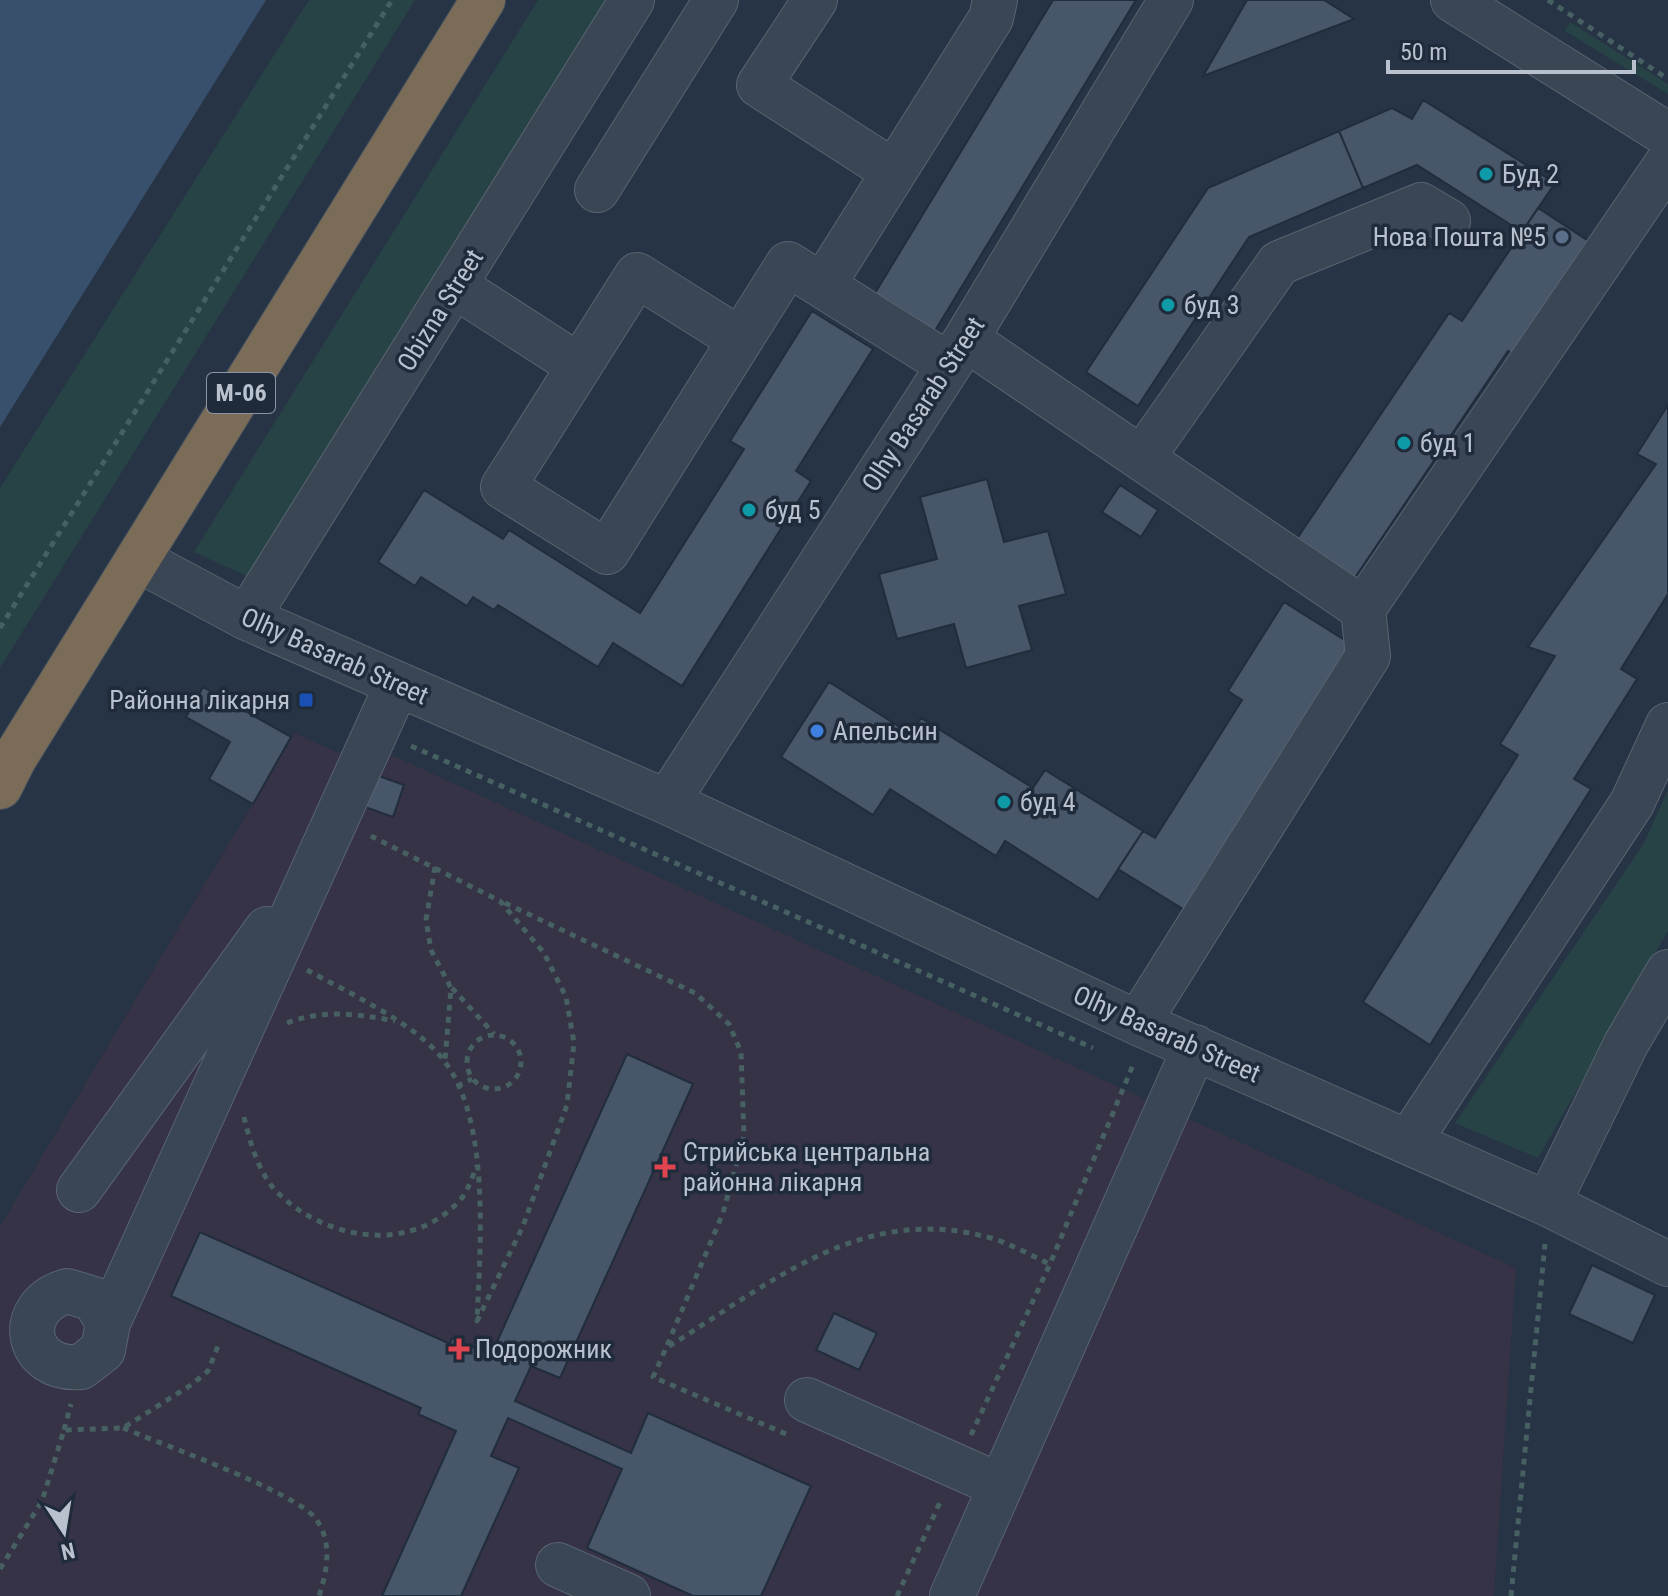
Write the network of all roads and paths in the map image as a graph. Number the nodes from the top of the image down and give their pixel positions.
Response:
1 (392, 0) edge
2 (483, 0) edge
3 (632, 0) edge
4 (716, 0) edge
5 (815, 0) edge
6 (995, 0) edge
7 (1171, 0) edge
8 (1453, 0) edge
9 (1548, 0) edge
10 (1668, 79) edge
11 (1668, 135) edge
12 (1668, 162) edge
13 (894, 172) junction
14 (597, 190) dead end
15 (1448, 221) dead end
16 (823, 285) junction
17 (455, 286) junction
18 (739, 339) junction
19 (958, 352) junction
20 (579, 366) junction
21 (1142, 458) junction
22 (139, 560) junction
23 (1363, 609) junction
24 (247, 618) junction
25 (0, 628) edge
26 (397, 685) junction
27 (1668, 725) edge
28 (375, 730) junction
29 (0, 787) edge
30 (667, 802) junction
31 (331, 834) junction
32 (435, 867) junction
33 (500, 901) junction
34 (277, 952) junction
35 (1668, 972) edge
36 (451, 988) junction
37 (399, 1022) junction
38 (279, 1026) dead end
39 (494, 1034) junction
40 (1128, 1041) junction
41 (1104, 1053) dead end
42 (445, 1061) junction
43 (1133, 1065) junction
44 (1187, 1066) junction
45 (472, 1079) junction
46 (457, 1086) junction
47 (243, 1105) dead end
48 (1410, 1140) junction
49 (478, 1166) junction
50 (79, 1190) dead end
51 (1548, 1204) junction
52 (1050, 1264) junction
53 (1668, 1264) edge
54 (108, 1323) dead end
55 (220, 1341) dead end
56 (666, 1348) junction
57 (653, 1377) dead end
58 (807, 1400) dead end
59 (123, 1428) junction
60 (957, 1466) junction
61 (1001, 1486) junction
62 (558, 1565) dead end
63 (0, 1569) edge
64 (319, 1596) edge
65 (628, 1596) edge
66 (897, 1596) edge
67 (952, 1596) edge
68 (1511, 1596) edge

1 - 25 path
2 - 22 highway, М-06
3 - 17 street, Obizna Street
4 - 14 street
5 - 13 street
6 - 13 street
7 - 19 street, Olhy Basarab Street
8 - 11 street
9 - 10 path
12 - 23 street
13 - 16 street
15 - 21 street
16 - 18 street
16 - 19 street
17 - 20 street
17 - 24 street, Obizna Street
18 - 20 street
18 - 20 street
19 - 21 street
19 - 30 street, Olhy Basarab Street
21 - 23 street
22 - 24 street, Olhy Basarab Street
22 - 29 highway, М-06
23 - 40 street
24 - 26 street, Olhy Basarab Street
26 - 28 street
26 - 30 street, Olhy Basarab Street
27 - 48 street
28 - 31 street
28 - 41 path
30 - 40 street, Olhy Basarab Street
31 - 32 path
31 - 34 street
31 - 50 street
32 - 33 path
32 - 36 path
33 - 49 path
33 - 56 path
34 - 37 path
34 - 54 street
35 - 51 street
36 - 39 path
36 - 42 path
37 - 38 path
37 - 42 path
39 - 45 path
39 - 45 path
40 - 43 path
40 - 44 street, Olhy Basarab Street
42 - 46 path
43 - 44 path
43 - 52 path
44 - 48 street, Olhy Basarab Street
44 - 61 street
45 - 46 path
46 - 49 path
47 - 49 path
48 - 51 street, Olhy Basarab Street
51 - 53 street, Olhy Basarab Street
51 - 68 path
52 - 56 path
52 - 60 path
55 - 59 path
56 - 57 path
58 - 60 street
59 - 63 path
59 - 64 path
60 - 61 street
60 - 66 path
61 - 67 street
62 - 65 street

